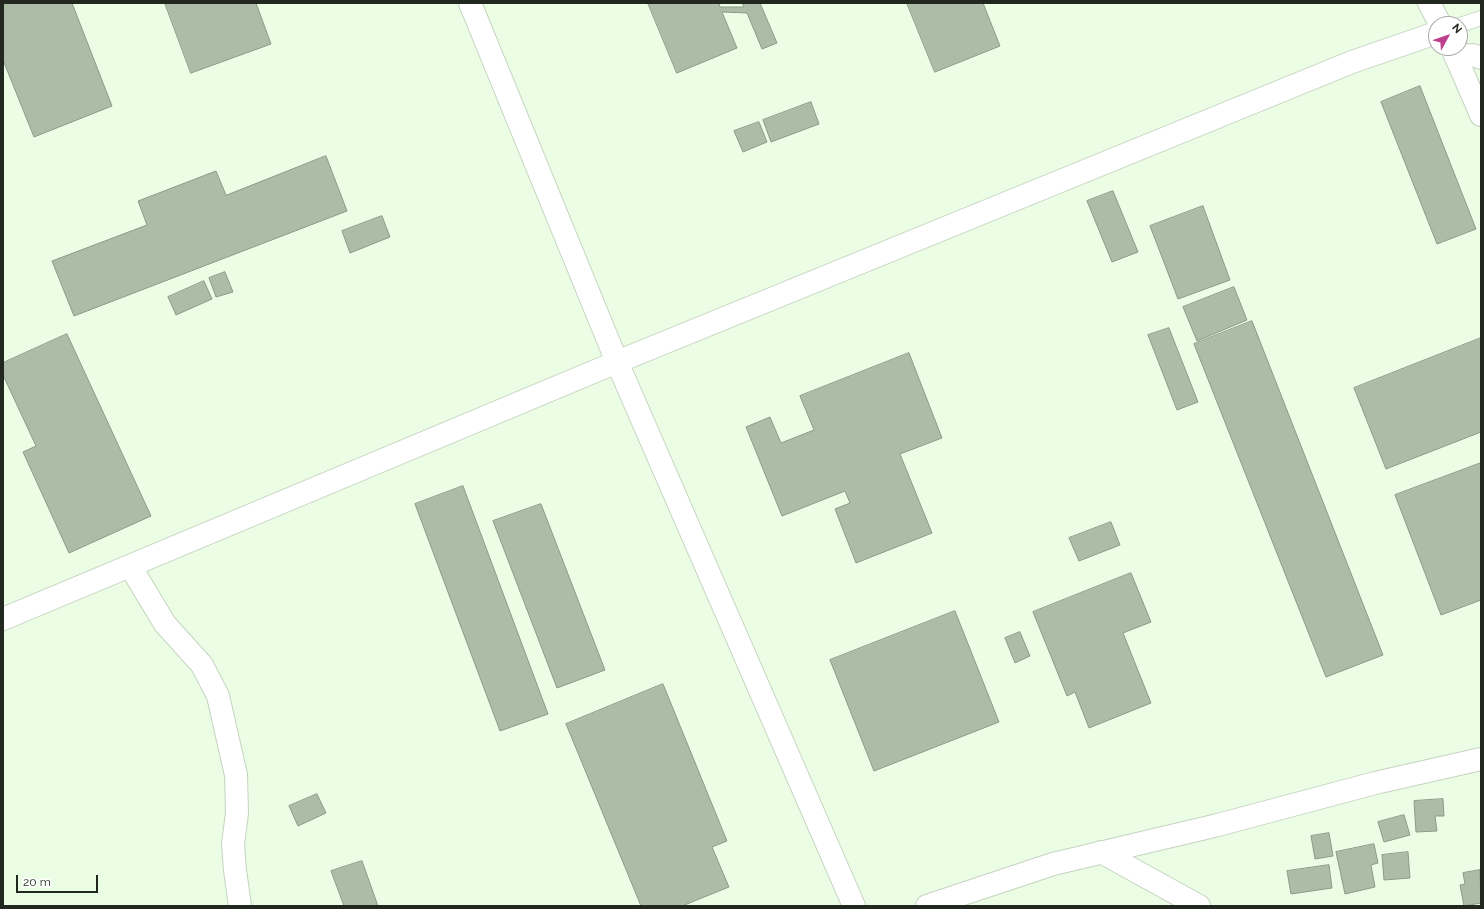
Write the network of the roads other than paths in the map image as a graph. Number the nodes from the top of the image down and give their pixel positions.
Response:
1 (470, 3) edge
2 (1428, 3) edge
3 (1435, 16) edge
4 (1481, 18) edge
5 (1468, 22) edge
6 (1428, 36) edge
7 (1468, 54) edge
8 (1455, 56) edge
9 (1481, 58) edge
10 (1481, 115) edge
11 (617, 362) junction
12 (130, 566) junction
13 (3, 619) edge
14 (1481, 759) edge
15 (1101, 852) junction
16 (240, 906) edge
17 (854, 906) edge
18 (927, 906) edge
19 (1199, 906) edge

1 - 11 street
2 - 3 street
4 - 5 lane
6 - 11 street
7 - 9 street
8 - 10 street
11 - 12 street
11 - 17 street
12 - 13 street
12 - 16 street
14 - 15 street
15 - 18 street
15 - 19 street

